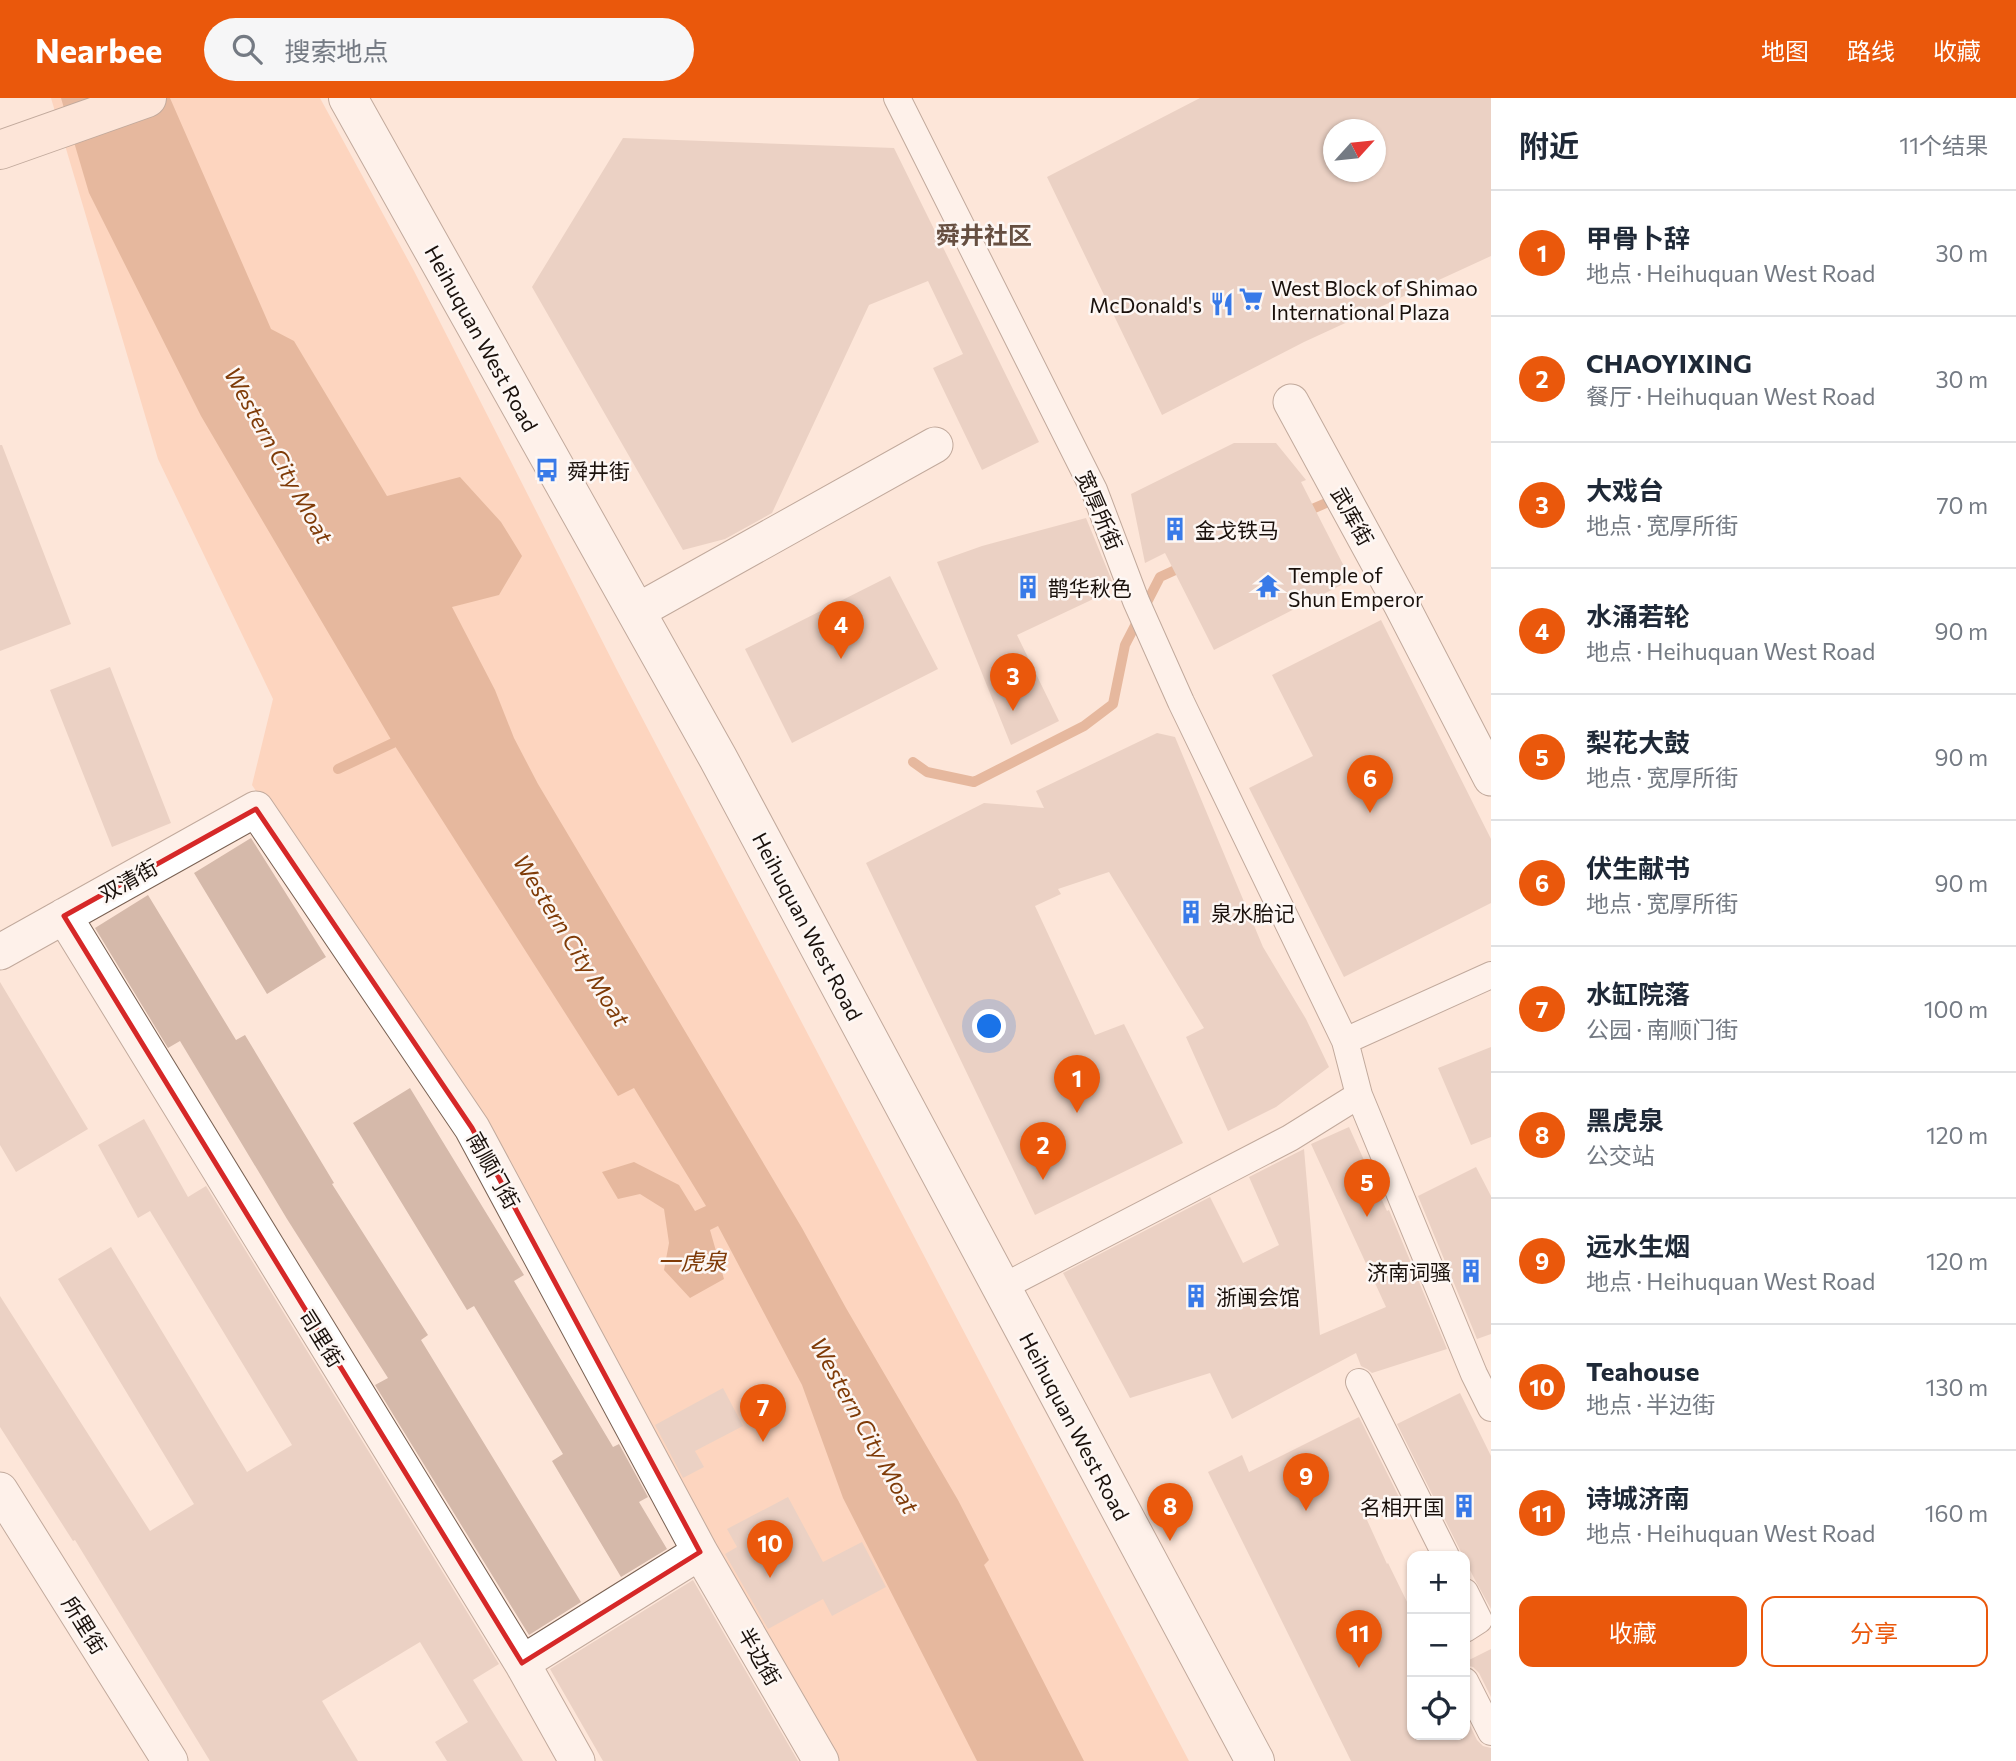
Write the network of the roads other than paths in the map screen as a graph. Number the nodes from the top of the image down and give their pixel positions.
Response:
1 (147, 98) edge
2 (348, 98) edge
3 (897, 98) edge
4 (3, 149) edge
5 (1291, 402) dead end
6 (935, 445) dead end
7 (636, 612) junction
8 (1491, 778) edge
9 (256, 809) joint
10 (64, 916) junction
11 (0, 952) edge
12 (1491, 975) edge
13 (1345, 1041) junction
14 (1359, 1095) junction
15 (1001, 1288) junction
16 (1359, 1382) dead end
17 (1491, 1408) edge
18 (0, 1490) edge
19 (1444, 1551) edge
20 (700, 1552) junction
21 (1470, 1602) edge
22 (1470, 1626) edge
23 (522, 1663) junction
24 (1470, 1691) edge
25 (1491, 1732) edge
26 (170, 1761) edge
27 (577, 1761) edge
28 (821, 1761) edge
29 (1255, 1761) edge

1 - 4 main road
2 - 7 street, Heihuquan West Road
3 - 13 street, 宽厚所街
5 - 8 street, 武库街
6 - 7 street
7 - 15 street, Heihuquan West Road
9 - 10 street, 双清街
9 - 20 street, 南顺门街
10 - 11 street, 双清街
10 - 23 street, 司里街
12 - 13 street
13 - 14 street, 宽厚所街
14 - 15 street
14 - 17 street
15 - 29 street, Heihuquan West Road
16 - 19 street
18 - 26 street, 所里街
20 - 23 street
20 - 28 street, 半边街
21 - 22 street
23 - 27 street, 司里街
24 - 25 street

